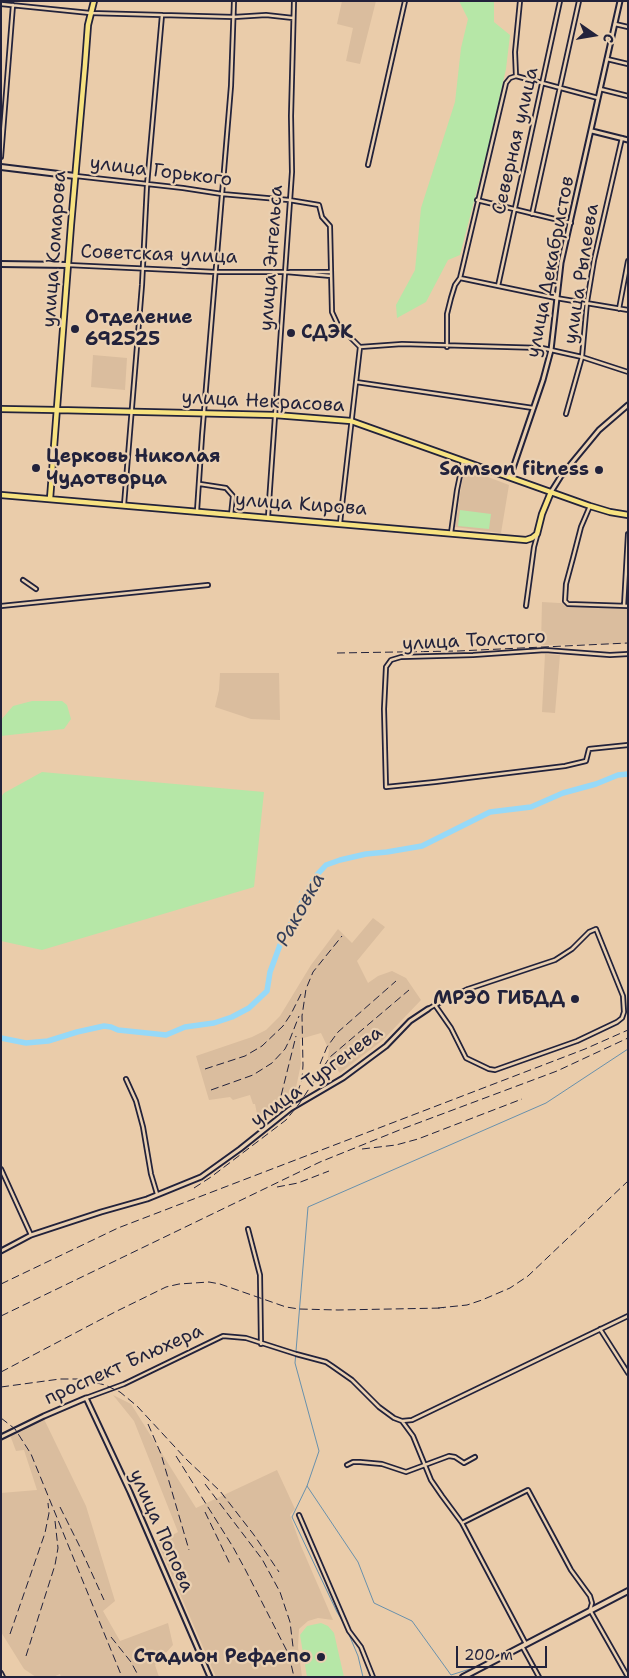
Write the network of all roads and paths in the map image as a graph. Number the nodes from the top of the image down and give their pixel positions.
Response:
1 (94, 1) edge
2 (234, 1) edge
3 (294, 1) edge
4 (405, 1) edge
5 (520, 1) edge
6 (560, 1) edge
7 (579, 1) edge
8 (620, 1) edge
9 (1, 4) edge
10 (13, 5) junction
11 (90, 13) junction
12 (162, 15) junction
13 (234, 17) junction
14 (293, 18) junction
15 (615, 24) junction
16 (628, 27) edge
17 (607, 59) junction
18 (628, 64) edge
19 (516, 76) junction
20 (543, 83) junction
21 (561, 87) junction
22 (600, 89) junction
23 (628, 96) edge
24 (598, 98) junction
25 (592, 131) junction
26 (622, 138) junction
27 (628, 140) edge
28 (1, 157) edge
29 (368, 165) dead end
30 (1, 167) edge
31 (75, 176) junction
32 (147, 185) junction
33 (222, 194) junction
34 (289, 200) junction
35 (477, 200) junction
36 (514, 210) junction
37 (532, 214) junction
38 (571, 223) junction
39 (628, 261) edge
40 (1, 264) edge
41 (68, 265) junction
42 (143, 268) junction
43 (216, 272) junction
44 (286, 272) junction
45 (332, 272) junction
46 (331, 276) junction
47 (460, 278) junction
48 (498, 286) junction
49 (556, 298) junction
50 (587, 302) junction
51 (619, 309) junction
52 (628, 310) edge
53 (447, 346) junction
54 (360, 347) junction
55 (551, 350) junction
56 (582, 357) junction
57 (628, 372) edge
58 (356, 382) junction
59 (628, 406) edge
60 (533, 408) junction
61 (1, 409) edge
62 (57, 410) junction
63 (131, 412) junction
64 (204, 413) junction
65 (566, 414) dead end
66 (276, 415) junction
67 (351, 421) junction
68 (463, 461) junction
69 (510, 477) junction
70 (199, 484) junction
71 (551, 492) junction
72 (1, 495) edge
73 (50, 499) junction
74 (124, 505) junction
75 (590, 506) junction
76 (197, 512) junction
77 (231, 515) junction
78 (628, 515) edge
79 (268, 517) junction
80 (340, 523) junction
81 (450, 533) junction
82 (537, 534) junction
83 (628, 534) edge
84 (23, 580) dead end
85 (208, 584) dead end
86 (36, 589) dead end
87 (1, 606) edge
88 (526, 606) dead end
89 (626, 606) edge
90 (628, 654) edge
91 (628, 745) edge
92 (623, 996) junction
93 (628, 996) edge
94 (435, 1005) junction
95 (428, 1009) joint
96 (126, 1079) dead end
97 (1, 1169) edge
98 (157, 1194) junction
99 (248, 1229) dead end
100 (31, 1235) junction
101 (1, 1251) edge
102 (628, 1316) edge
103 (600, 1329) junction
104 (261, 1344) junction
105 (627, 1369) edge
106 (628, 1373) edge
107 (86, 1398) junction
108 (402, 1421) junction
109 (1, 1437) edge
110 (476, 1458) dead end
111 (347, 1465) dead end
112 (425, 1466) junction
113 (299, 1516) dead end
114 (462, 1523) junction
115 (628, 1591) edge
116 (590, 1610) junction
117 (524, 1645) junction
118 (1, 1673) edge
119 (3, 1677) edge
120 (210, 1677) edge
121 (373, 1677) edge
122 (464, 1677) edge
123 (538, 1677) edge
124 (628, 1677) edge

1 - 11 main road, улица Комарова
2 - 13 street
3 - 14 street, улица Энгельса
4 - 29 street
5 - 19 street
6 - 20 street, Северная улица
7 - 21 street
8 - 15 street, улица Декабристов
9 - 10 street
10 - 11 street
10 - 28 street
11 - 12 street
11 - 31 main road, улица Комарова
12 - 13 street
12 - 32 street
13 - 14 street
13 - 33 street
14 - 34 street, улица Энгельса
15 - 16 street
15 - 17 street, улица Декабристов
17 - 18 street
17 - 22 street, улица Декабристов
19 - 20 street
19 - 35 street
20 - 21 street
20 - 36 street, Северная улица
21 - 24 street
21 - 37 street
22 - 23 street
22 - 24 street, улица Декабристов
24 - 25 street, улица Декабристов
25 - 26 street
25 - 38 street, улица Декабристов
26 - 27 street
26 - 50 street, улица Рылеева
30 - 31 main road, улица Горького
31 - 32 street, улица Горького
31 - 41 main road, улица Комарова
32 - 33 street, улица Горького
32 - 42 street
33 - 34 street, улица Горького
33 - 43 street
34 - 44 street, улица Энгельса
34 - 45 street, улица Горького
35 - 36 street
35 - 47 street
36 - 37 street
36 - 48 street, Северная улица
37 - 38 street
38 - 49 street, улица Декабристов
39 - 51 street
40 - 41 main road, Советская улица
41 - 42 street, Советская улица
41 - 62 main road, улица Комарова
42 - 43 street, Советская улица
42 - 63 street
43 - 44 street, Советская улица
43 - 64 street
44 - 45 street, Советская улица
44 - 46 street, Советская улица
44 - 66 street, улица Энгельса
45 - 46 street
46 - 54 street
47 - 48 street
47 - 53 street
48 - 49 street
49 - 50 street
49 - 55 street, улица Декабристов
50 - 51 street
50 - 56 street, улица Рылеева
51 - 52 street
53 - 54 street
53 - 55 street
54 - 58 street
55 - 56 street
55 - 60 street, улица Декабристов
56 - 57 street
56 - 65 street, улица Рылеева
58 - 60 street
58 - 67 street
59 - 71 street
60 - 69 street, улица Декабристов
61 - 62 main road, улица Некрасова
62 - 63 main road, улица Некрасова
62 - 73 main road, улица Комарова
63 - 64 main road, улица Некрасова
63 - 74 street
64 - 66 main road, улица Некрасова
64 - 70 street
66 - 67 main road, улица Некрасова
66 - 79 street, улица Энгельса
67 - 68 main road, улица Некрасова
67 - 80 street
68 - 69 main road, улица Некрасова
68 - 81 street
69 - 71 main road, улица Некрасова
70 - 76 street
70 - 77 street
71 - 75 main road, улица Некрасова
71 - 82 main road
72 - 73 main road, улица Кирова
73 - 74 main road, улица Кирова
74 - 76 main road, улица Кирова
75 - 78 main road, улица Некрасова
75 - 89 street
76 - 77 main road, улица Кирова
77 - 79 main road, улица Кирова
79 - 80 main road, улица Кирова
80 - 81 main road, улица Кирова
81 - 82 main road, улица Кирова
82 - 88 street
83 - 89 street
84 - 86 street
85 - 87 street
90 - 91 street, улица Толстого
92 - 93 street
92 - 94 street, улица Тургенева
92 - 94 street
94 - 95 street, улица Тургенева
95 - 98 street, улица Тургенева
96 - 98 street
97 - 100 street
98 - 100 street, улица Тургенева
99 - 104 street
100 - 101 street, улица Тургенева
102 - 103 street
103 - 105 street
103 - 108 street
104 - 107 street, проспект Блюхера
104 - 108 street, проспект Блюхера
105 - 106 street
107 - 109 street, проспект Блюхера
107 - 120 street, улица Попова
108 - 112 street
110 - 112 street
111 - 112 street
112 - 114 street
113 - 121 street
114 - 116 street
114 - 117 street
115 - 116 main road
116 - 117 main road
116 - 124 street
117 - 122 main road
117 - 123 street
118 - 119 street

